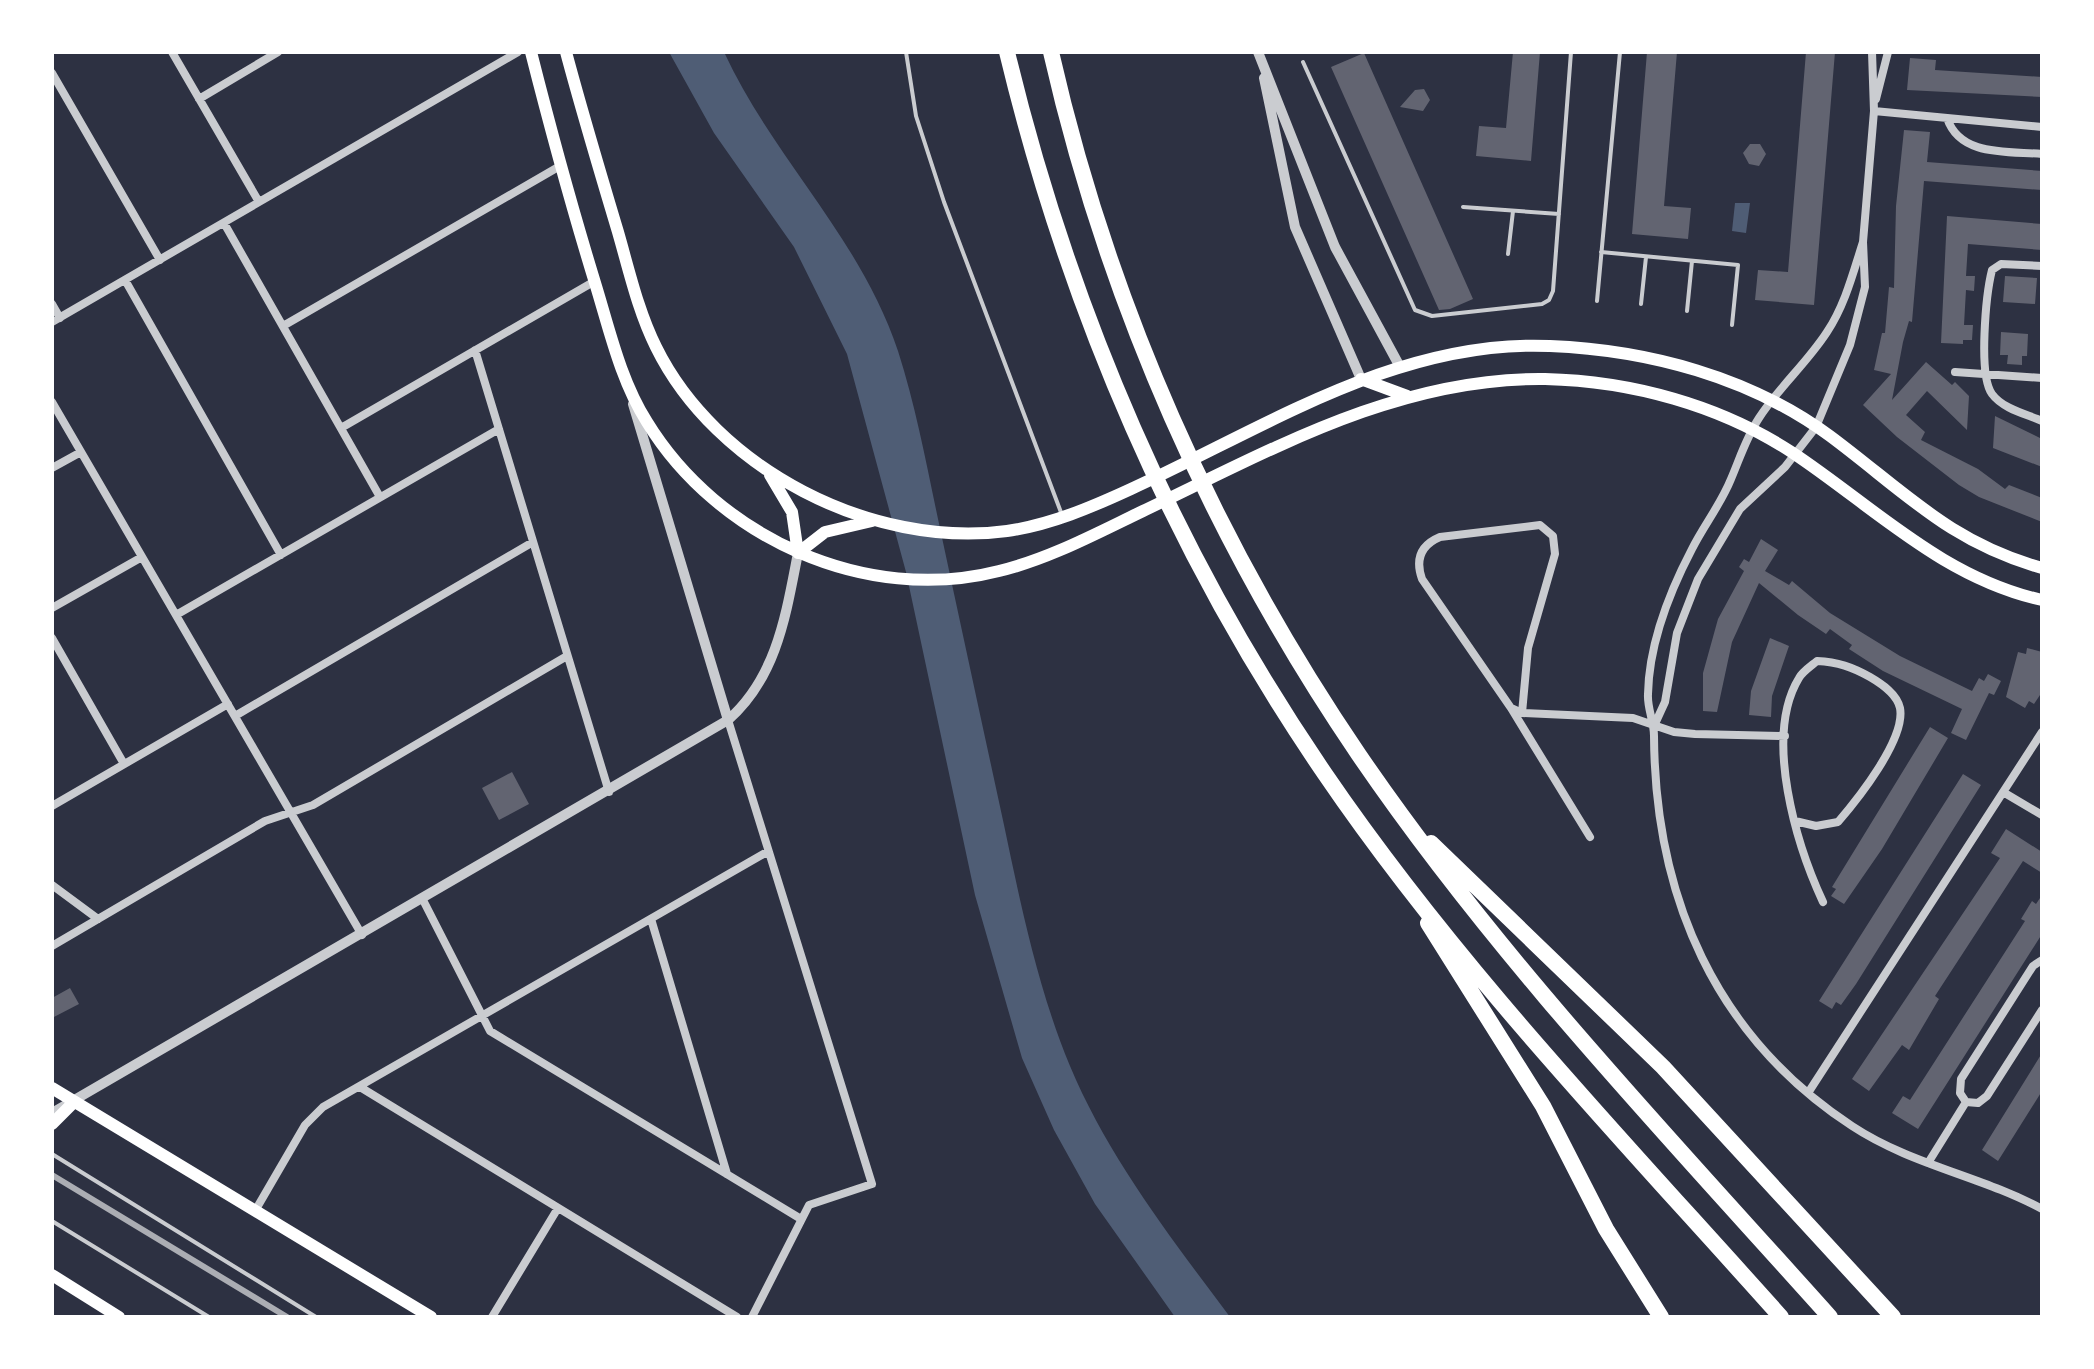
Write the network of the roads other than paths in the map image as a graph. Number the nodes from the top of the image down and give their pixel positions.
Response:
1 (172, 52) edge
2 (278, 52) edge
3 (518, 52) edge
4 (531, 52) edge
5 (566, 52) edge
6 (906, 52) edge
7 (1007, 52) edge
8 (1051, 52) edge
9 (1571, 52) edge
10 (1620, 52) edge
11 (1872, 52) edge
12 (1888, 52) edge
13 (1260, 57) edge
14 (1303, 62) dead end
15 (52, 73) edge
16 (199, 99) junction
17 (1874, 111) junction
18 (1947, 118) junction
19 (2042, 127) edge
20 (2042, 154) edge
21 (560, 166) junction
22 (259, 202) junction
23 (1463, 207) dead end
24 (1513, 211) junction
25 (1559, 214) junction
26 (224, 223) junction
27 (1863, 242) junction
28 (1601, 252) junction
29 (1508, 254) dead end
30 (1646, 257) junction
31 (160, 260) junction
32 (1692, 261) junction
33 (2042, 266) edge
34 (125, 280) junction
35 (595, 281) junction
36 (1597, 301) dead end
37 (52, 304) edge
38 (1641, 304) dead end
39 (1687, 311) dead end
40 (56, 320) edge
41 (1732, 325) dead end
42 (283, 326) junction
43 (475, 350) junction
44 (1399, 365) junction
45 (1955, 372) dead end
46 (1984, 373) junction
47 (2042, 378) edge
48 (1361, 379) junction
49 (626, 381) junction
50 (1407, 396) junction
51 (1770, 400) junction
52 (52, 402) edge
53 (2042, 421) edge
54 (1816, 427) junction
55 (341, 428) junction
56 (499, 429) junction
57 (1752, 429) junction
58 (81, 452) junction
59 (1796, 455) junction
60 (765, 467) junction
61 (52, 468) edge
62 (380, 497) junction
63 (1063, 517) junction
64 (881, 520) junction
65 (533, 542) junction
66 (798, 553) junction
67 (281, 555) junction
68 (142, 557) junction
69 (2042, 568) edge
70 (2042, 600) edge
71 (52, 608) edge
72 (176, 615) junction
73 (52, 638) edge
74 (567, 656) junction
75 (228, 704) junction
76 (1511, 708) junction
77 (1522, 713) junction
78 (235, 716) junction
79 (728, 720) junction
80 (1654, 726) junction
81 (2042, 732) edge
82 (1785, 736) junction
83 (124, 764) junction
84 (609, 792) junction
85 (2003, 792) junction
86 (52, 806) edge
87 (291, 812) junction
88 (1402, 815) junction
89 (2042, 815) edge
90 (1795, 821) junction
91 (1590, 837) dead end
92 (767, 852) junction
93 (1405, 881) junction
94 (52, 885) edge
95 (423, 900) junction
96 (1823, 902) dead end
97 (98, 919) junction
98 (651, 919) junction
99 (362, 935) junction
100 (52, 946) edge
101 (2042, 960) edge
102 (2042, 1010) edge
103 (483, 1016) junction
104 (360, 1087) junction
105 (52, 1088) edge
106 (1808, 1093) junction
107 (74, 1102) junction
108 (1966, 1102) junction
109 (52, 1113) edge
110 (52, 1124) edge
111 (52, 1154) edge
112 (1928, 1163) junction
113 (727, 1175) junction
114 (558, 1208) junction
115 (2042, 1209) edge
116 (255, 1211) junction
117 (801, 1219) junction
118 (52, 1221) edge
119 (52, 1275) edge
120 (111, 1315) edge
121 (209, 1317) edge
122 (316, 1317) edge
123 (431, 1317) edge
124 (492, 1317) edge
125 (737, 1317) edge
126 (752, 1317) edge
127 (1661, 1317) edge
128 (1781, 1317) edge
129 (1830, 1317) edge
130 (1893, 1317) edge

1 - 16 street
2 - 16 street
3 - 22 street
4 - 21 main road
5 - 60 main road
6 - 63 lane
7 - 93 highway
8 - 88 highway
9 - 25 lane
10 - 28 lane
11 - 17 street
12 - 17 street
13 - 44 street
13 - 48 street
14 - 25 lane
15 - 31 street
16 - 22 street
17 - 18 street
17 - 27 street
18 - 19 street
18 - 20 street
21 - 35 main road
21 - 42 street
22 - 26 street
23 - 24 lane
24 - 25 lane
24 - 29 lane
26 - 31 street
26 - 42 street
27 - 51 street
27 - 54 street
28 - 30 lane
28 - 36 lane
30 - 32 lane
30 - 38 lane
31 - 34 street
32 - 39 lane
32 - 41 lane
33 - 46 street
34 - 40 street
34 - 67 street
35 - 43 street
35 - 49 main road
37 - 40 street
42 - 55 street
43 - 55 street
43 - 56 street
44 - 48 main road
44 - 51 main road
45 - 46 street
46 - 47 street
46 - 53 street
48 - 50 main road
48 - 63 main road
49 - 66 main road
49 - 79 street
50 - 57 main road
50 - 66 main road
51 - 54 main road
51 - 57 street
52 - 58 street
54 - 59 street
54 - 69 main road
55 - 62 street
56 - 62 street
56 - 65 street
57 - 59 main road
57 - 80 street
58 - 61 street
58 - 68 street
59 - 70 main road
59 - 80 street
60 - 64 main road
60 - 66 main road
62 - 67 street
63 - 64 main road
64 - 66 main road
65 - 74 street
65 - 78 street
66 - 79 street
67 - 72 street
68 - 71 street
68 - 72 street
72 - 75 street
73 - 83 street
74 - 84 street
74 - 87 street
75 - 78 street
75 - 83 street
76 - 77 street
76 - 77 street
76 - 91 street
77 - 80 street
78 - 87 street
79 - 84 street
79 - 92 street
80 - 82 street
80 - 106 street
81 - 85 street
82 - 90 street
82 - 90 street
83 - 86 street
84 - 95 street
85 - 89 street
85 - 106 street
87 - 97 street
87 - 99 street
88 - 129 highway
88 - 130 highway
90 - 96 street
92 - 98 street
92 - 117 street
93 - 127 highway
93 - 128 highway
94 - 97 street
95 - 99 street
95 - 103 street
97 - 100 street
98 - 103 street
98 - 113 street
99 - 107 street
101 - 108 street
102 - 108 street
103 - 104 street
103 - 113 street
104 - 114 street
104 - 116 street
105 - 107 main road
106 - 112 street
107 - 109 street
107 - 110 main road
107 - 116 main road
108 - 112 street
111 - 122 lane
112 - 115 street
113 - 117 street
114 - 124 street
114 - 125 street
116 - 123 main road
117 - 126 street
118 - 121 lane
119 - 120 main road

